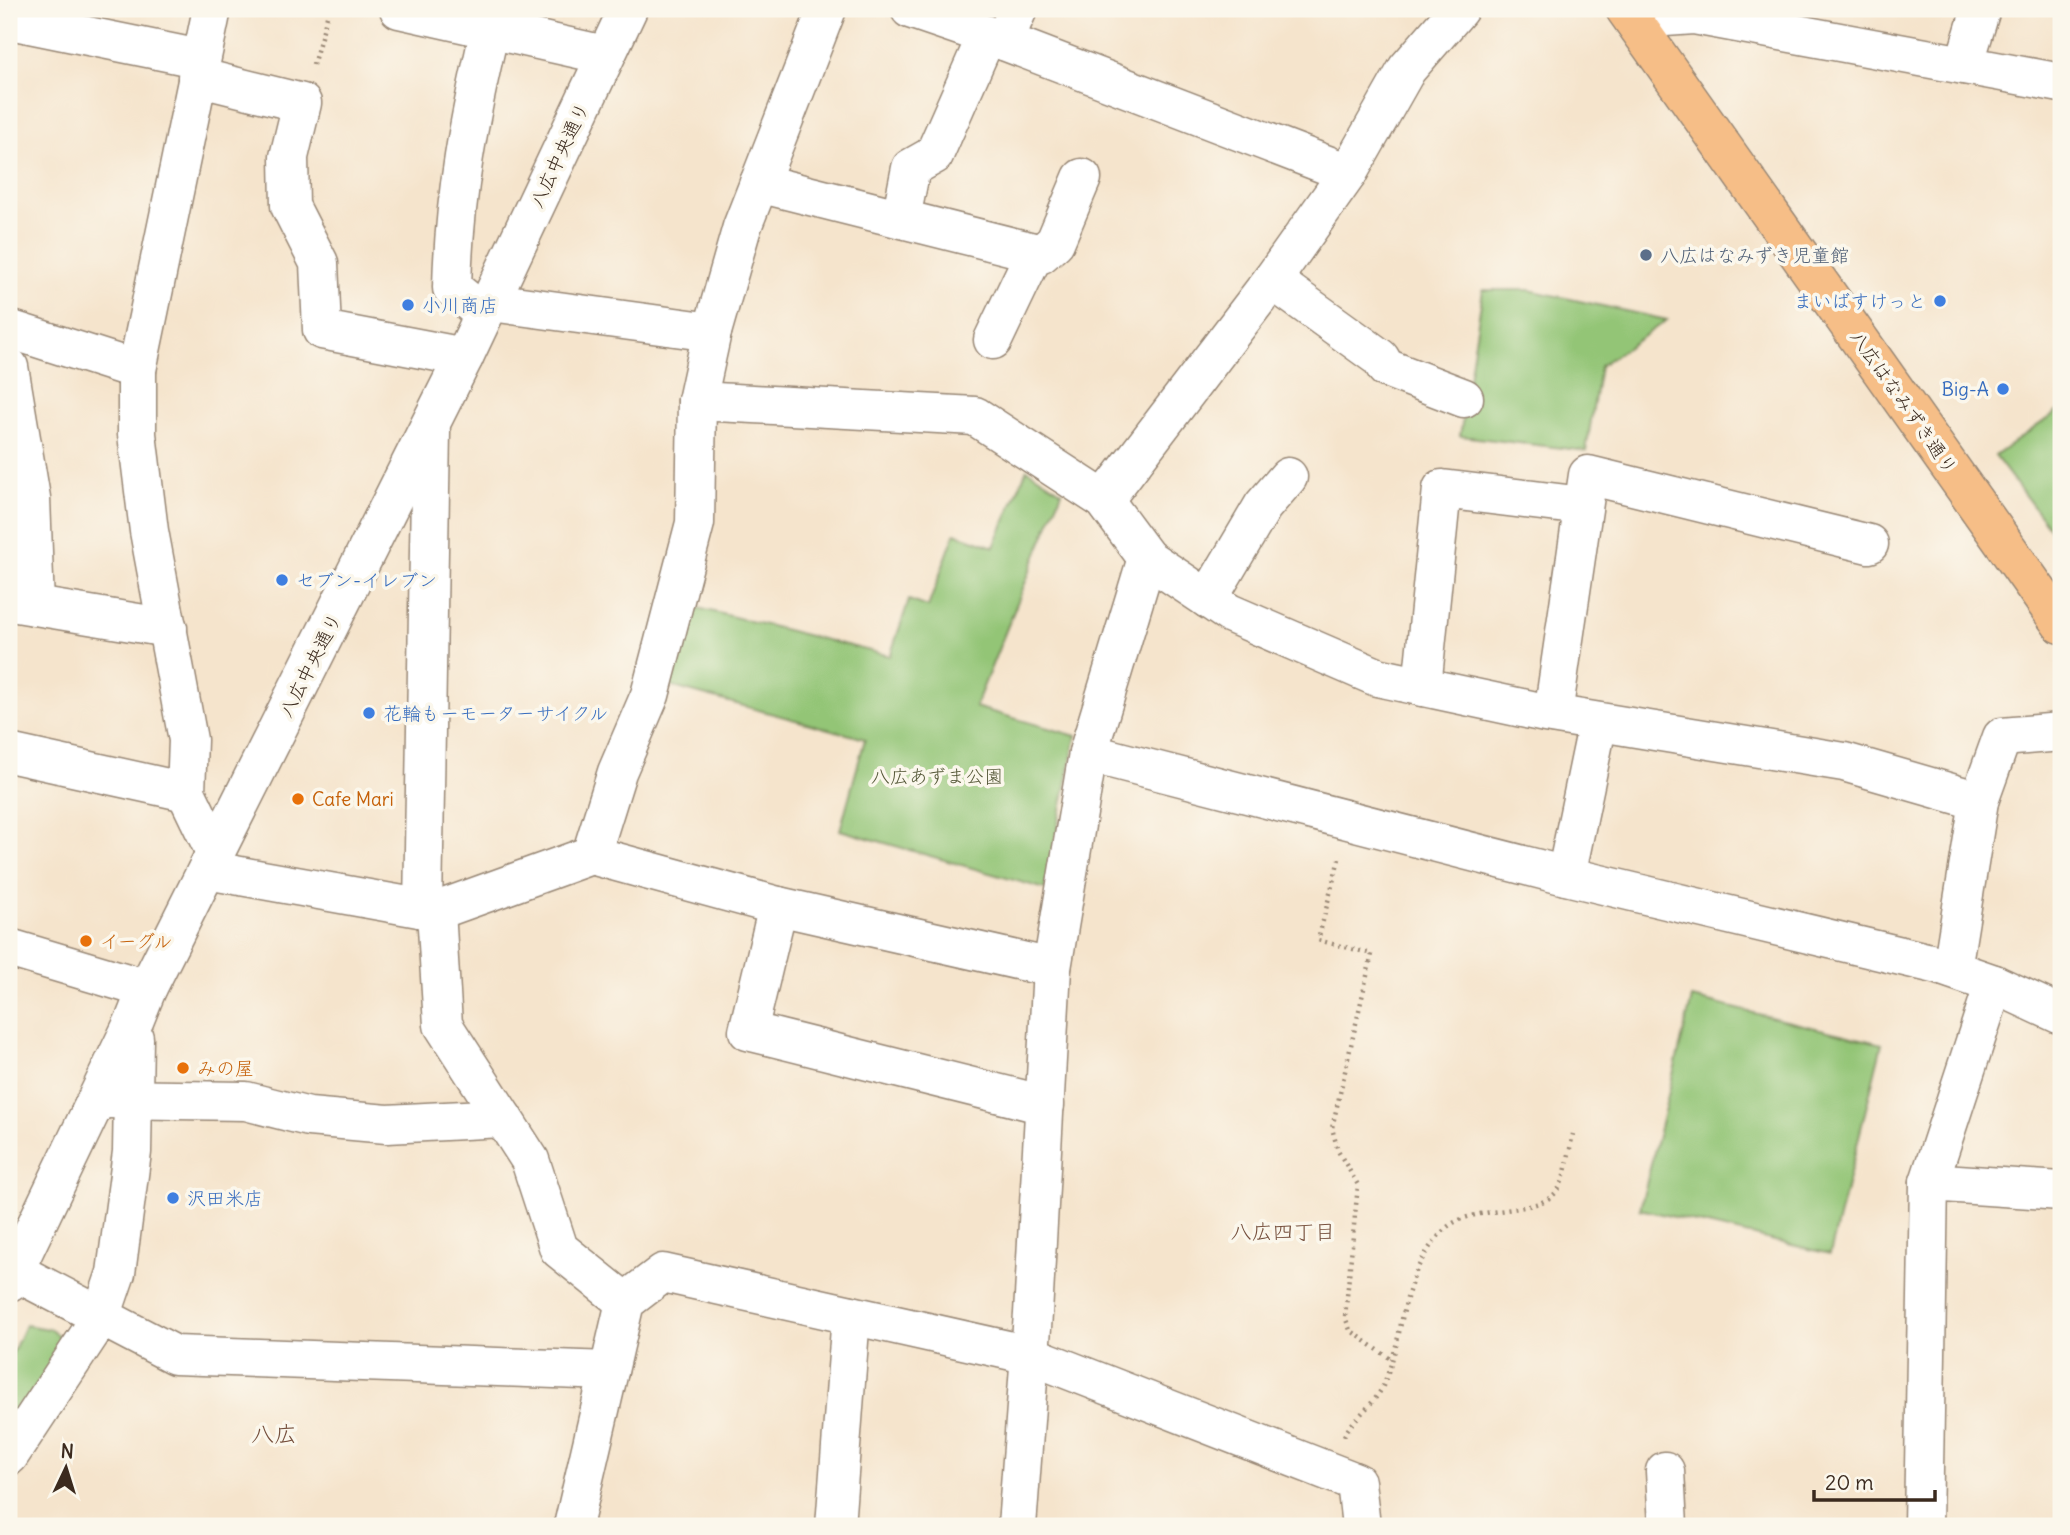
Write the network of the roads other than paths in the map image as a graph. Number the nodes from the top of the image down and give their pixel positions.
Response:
1 (212, 9) edge
2 (399, 9) edge
3 (628, 9) edge
4 (827, 9) edge
5 (910, 9) edge
6 (1459, 9) edge
7 (1981, 9) edge
8 (1632, 18) edge
9 (19, 22) edge
10 (1003, 28) edge
11 (490, 29) junction
12 (605, 54) junction
13 (1964, 65) junction
14 (199, 68) junction
15 (2061, 83) edge
16 (1348, 173) junction
17 (1082, 178) dead end
18 (759, 183) junction
19 (901, 218) junction
20 (1035, 252) junction
21 (1272, 280) junction
22 (487, 308) junction
23 (9, 329) edge
24 (712, 332) junction
25 (993, 340) dead end
26 (464, 357) junction
27 (9, 367) edge
28 (137, 370) junction
29 (1465, 398) dead end
30 (697, 401) junction
31 (431, 424) junction
32 (1288, 477) dead end
33 (1104, 500) junction
34 (1583, 506) junction
35 (1869, 544) dead end
36 (1147, 558) junction
37 (1208, 599) junction
38 (22, 604) edge
39 (2061, 624) edge
40 (168, 628) junction
41 (1422, 687) junction
42 (1553, 714) junction
43 (1598, 722) junction
44 (2061, 732) edge
45 (9, 753) edge
46 (1088, 753) junction
47 (186, 792) junction
48 (1979, 801) junction
49 (591, 855) junction
50 (211, 861) junction
51 (1566, 876) junction
52 (778, 906) junction
53 (430, 910) junction
54 (9, 948) edge
55 (1052, 968) junction
56 (1952, 969) junction
57 (1994, 984) junction
58 (141, 1004) junction
59 (2061, 1015) edge
60 (114, 1099) junction
61 (1045, 1105) junction
62 (503, 1118) junction
63 (1929, 1182) junction
64 (2061, 1191) edge
65 (23, 1216) edge
66 (11, 1277) edge
67 (625, 1302) junction
68 (851, 1315) junction
69 (101, 1317) junction
70 (1030, 1355) junction
71 (609, 1371) junction
72 (9, 1456) edge
73 (1665, 1471) dead end
74 (573, 1526) edge
75 (835, 1526) edge
76 (1017, 1526) edge
77 (1361, 1526) edge
78 (1668, 1526) edge
79 (1923, 1526) edge

1 - 14 street
2 - 11 street
3 - 12 street, 八広中央通り
4 - 18 street
5 - 10 street
6 - 16 street
7 - 13 street
8 - 13 street
8 - 39 main road, 八広はなみずき通り
9 - 14 street
10 - 16 street
10 - 19 street
11 - 12 street
11 - 22 street
12 - 22 street, 八広中央通り
13 - 15 street
14 - 26 street
14 - 28 street
16 - 21 street
17 - 20 street
18 - 19 street
18 - 24 street
19 - 20 street
20 - 25 street
21 - 29 street
21 - 33 street
22 - 24 street
22 - 26 street, 八広中央通り
23 - 28 street
24 - 30 street
26 - 31 street, 八広中央通り
27 - 38 street
28 - 40 street
30 - 33 street
30 - 49 street
31 - 50 street, 八広中央通り
31 - 53 street
32 - 37 street
33 - 36 street
34 - 35 street
34 - 41 street
34 - 42 street
36 - 37 street
36 - 46 street
37 - 41 street
38 - 40 street
40 - 47 street
41 - 42 street
42 - 43 street
43 - 48 street
43 - 51 street
44 - 48 street
45 - 47 street
46 - 51 street
46 - 55 street
47 - 50 street
48 - 56 street
49 - 52 street
49 - 53 street
50 - 53 street
50 - 58 street, 八広中央通り
51 - 56 street
52 - 55 street
52 - 61 street
53 - 62 street
54 - 58 street
55 - 61 street
56 - 57 street
57 - 59 street
57 - 63 street
58 - 60 street, 八広中央通り
60 - 62 street
60 - 65 street, 八広中央通り
60 - 69 street
61 - 70 street
62 - 67 street
63 - 64 street
63 - 79 street
65 - 66 street, 八広中央通り
66 - 69 street
67 - 68 street
67 - 71 street
68 - 70 street
68 - 75 street
69 - 71 street
69 - 72 street
70 - 76 street
70 - 77 street
71 - 74 street
73 - 78 street

